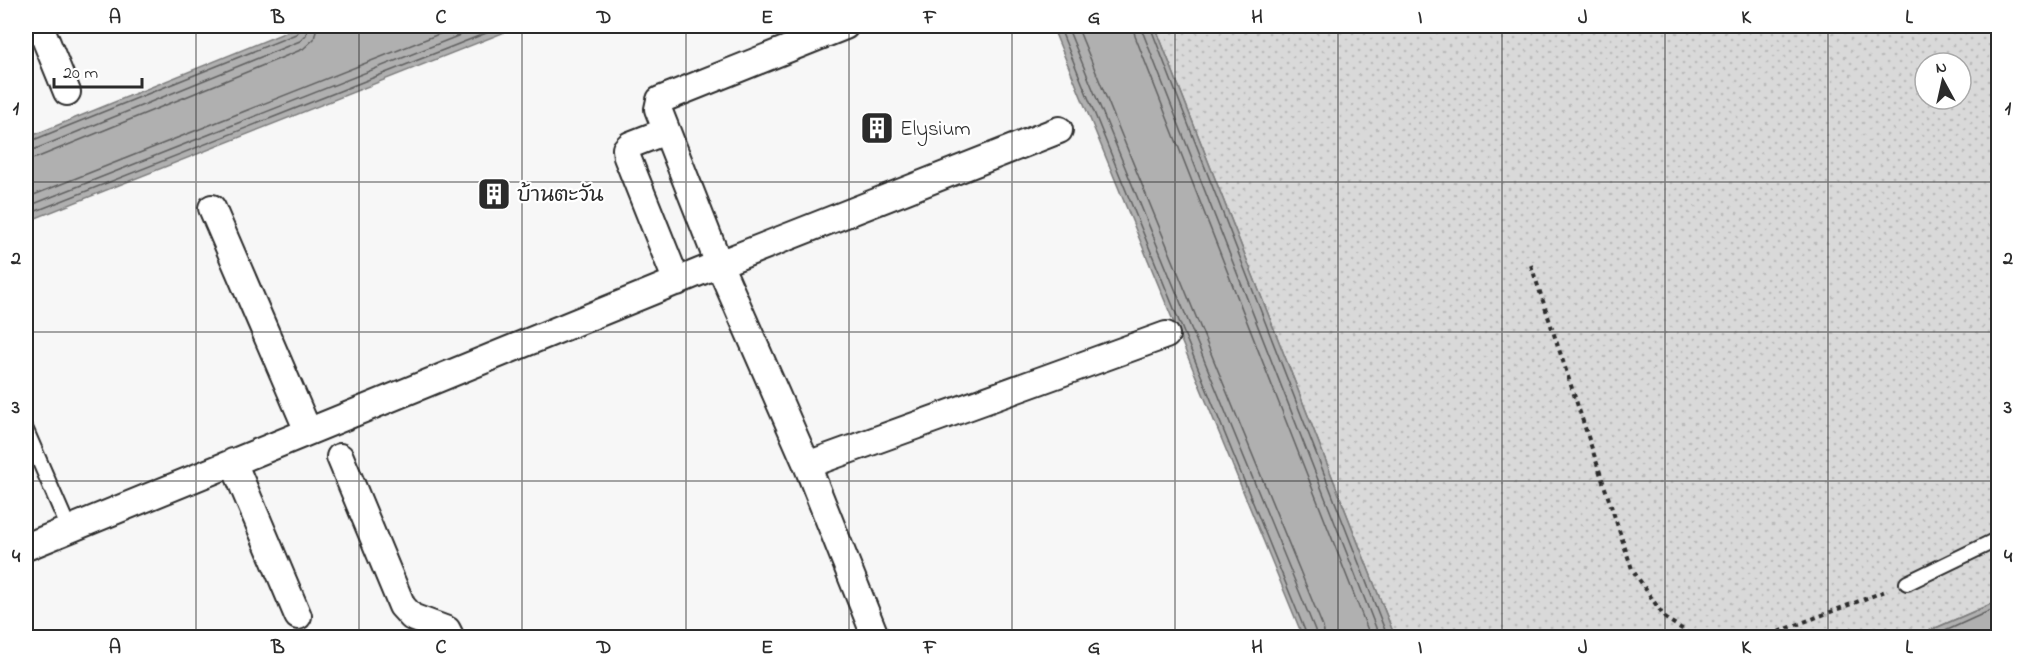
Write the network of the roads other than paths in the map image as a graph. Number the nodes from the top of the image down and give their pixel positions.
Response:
1 (40, 26) edge
2 (845, 26) edge
3 (67, 92) dead end
4 (1059, 130) dead end
5 (666, 131) junction
6 (212, 207) dead end
7 (719, 264) junction
8 (677, 282) junction
9 (1166, 334) dead end
10 (26, 430) edge
11 (308, 431) junction
12 (340, 457) dead end
13 (233, 462) junction
14 (807, 465) junction
15 (69, 529) junction
16 (1998, 539) edge
17 (26, 547) edge
18 (1907, 583) road end
19 (298, 616) dead end
20 (451, 638) edge
21 (876, 638) edge

1 - 3 street
2 - 5 street
4 - 7 street
5 - 7 street
5 - 8 street
6 - 11 street
7 - 8 street
7 - 14 street
8 - 11 street
9 - 14 street
10 - 15 lane
11 - 13 street
12 - 20 street
13 - 15 street
13 - 19 street
14 - 21 street
15 - 17 street
16 - 18 lane

